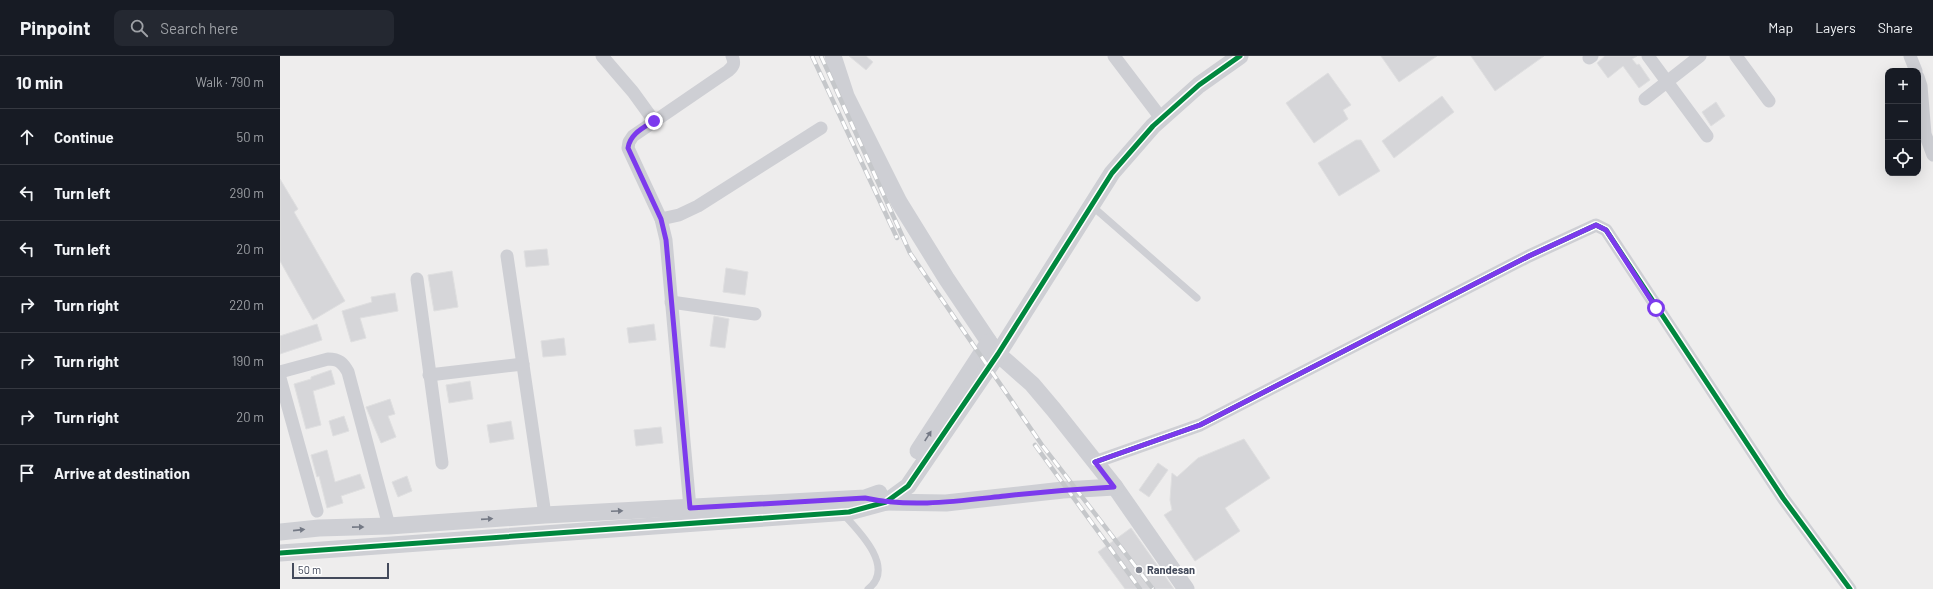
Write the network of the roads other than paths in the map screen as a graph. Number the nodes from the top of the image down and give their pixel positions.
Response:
1 (602, 56) edge
2 (732, 56) edge
3 (833, 56) edge
4 (1114, 56) edge
5 (1240, 56) edge
6 (1648, 56) edge
7 (1700, 56) edge
8 (1736, 56) edge
9 (1910, 56) edge
10 (1915, 68) edge
11 (1667, 82) junction
12 (1921, 86) edge
13 (1645, 99) dead end
14 (1769, 101) dead end
15 (1161, 118) junction
16 (654, 121) junction
17 (821, 128) dead end
18 (1707, 136) dead end
19 (1933, 155) edge
20 (1092, 206) junction
21 (661, 219) junction
22 (507, 256) dead end
23 (417, 279) dead end
24 (1197, 298) dead end
25 (671, 302) junction
26 (755, 314) dead end
27 (993, 348) junction
28 (524, 364) junction
29 (280, 372) edge
30 (429, 375) junction
31 (280, 378) edge
32 (1095, 462) junction
33 (442, 463) dead end
34 (1114, 487) junction
35 (865, 498) junction
36 (886, 502) junction
37 (690, 508) junction
38 (317, 511) dead end
39 (842, 513) junction
40 (545, 515) junction
41 (389, 526) junction
42 (280, 532) edge
43 (280, 553) edge
44 (868, 589) edge
45 (1186, 589) edge
46 (1850, 589) edge

1 - 16 street
2 - 16 street
3 - 27 street
4 - 15 street
5 - 15 street
6 - 11 street
7 - 11 street
8 - 14 street
9 - 10 street
11 - 13 street
11 - 18 street
12 - 19 street
15 - 20 street
16 - 21 street
17 - 21 street
20 - 24 lane
20 - 27 street
21 - 25 street
22 - 28 street
23 - 30 street
25 - 26 street
25 - 37 street
27 - 32 street
35 -> 27 street
27 - 36 street
28 - 30 street
28 - 40 street
29 - 41 street
30 - 33 street
31 - 38 street
32 - 34 street
32 - 46 street
34 - 36 street
34 - 45 street
35 - 36 street
35 - 37 street
36 - 39 street
40 -> 37 street
39 - 43 street
39 - 44 lane
41 -> 40 street
42 -> 41 street

